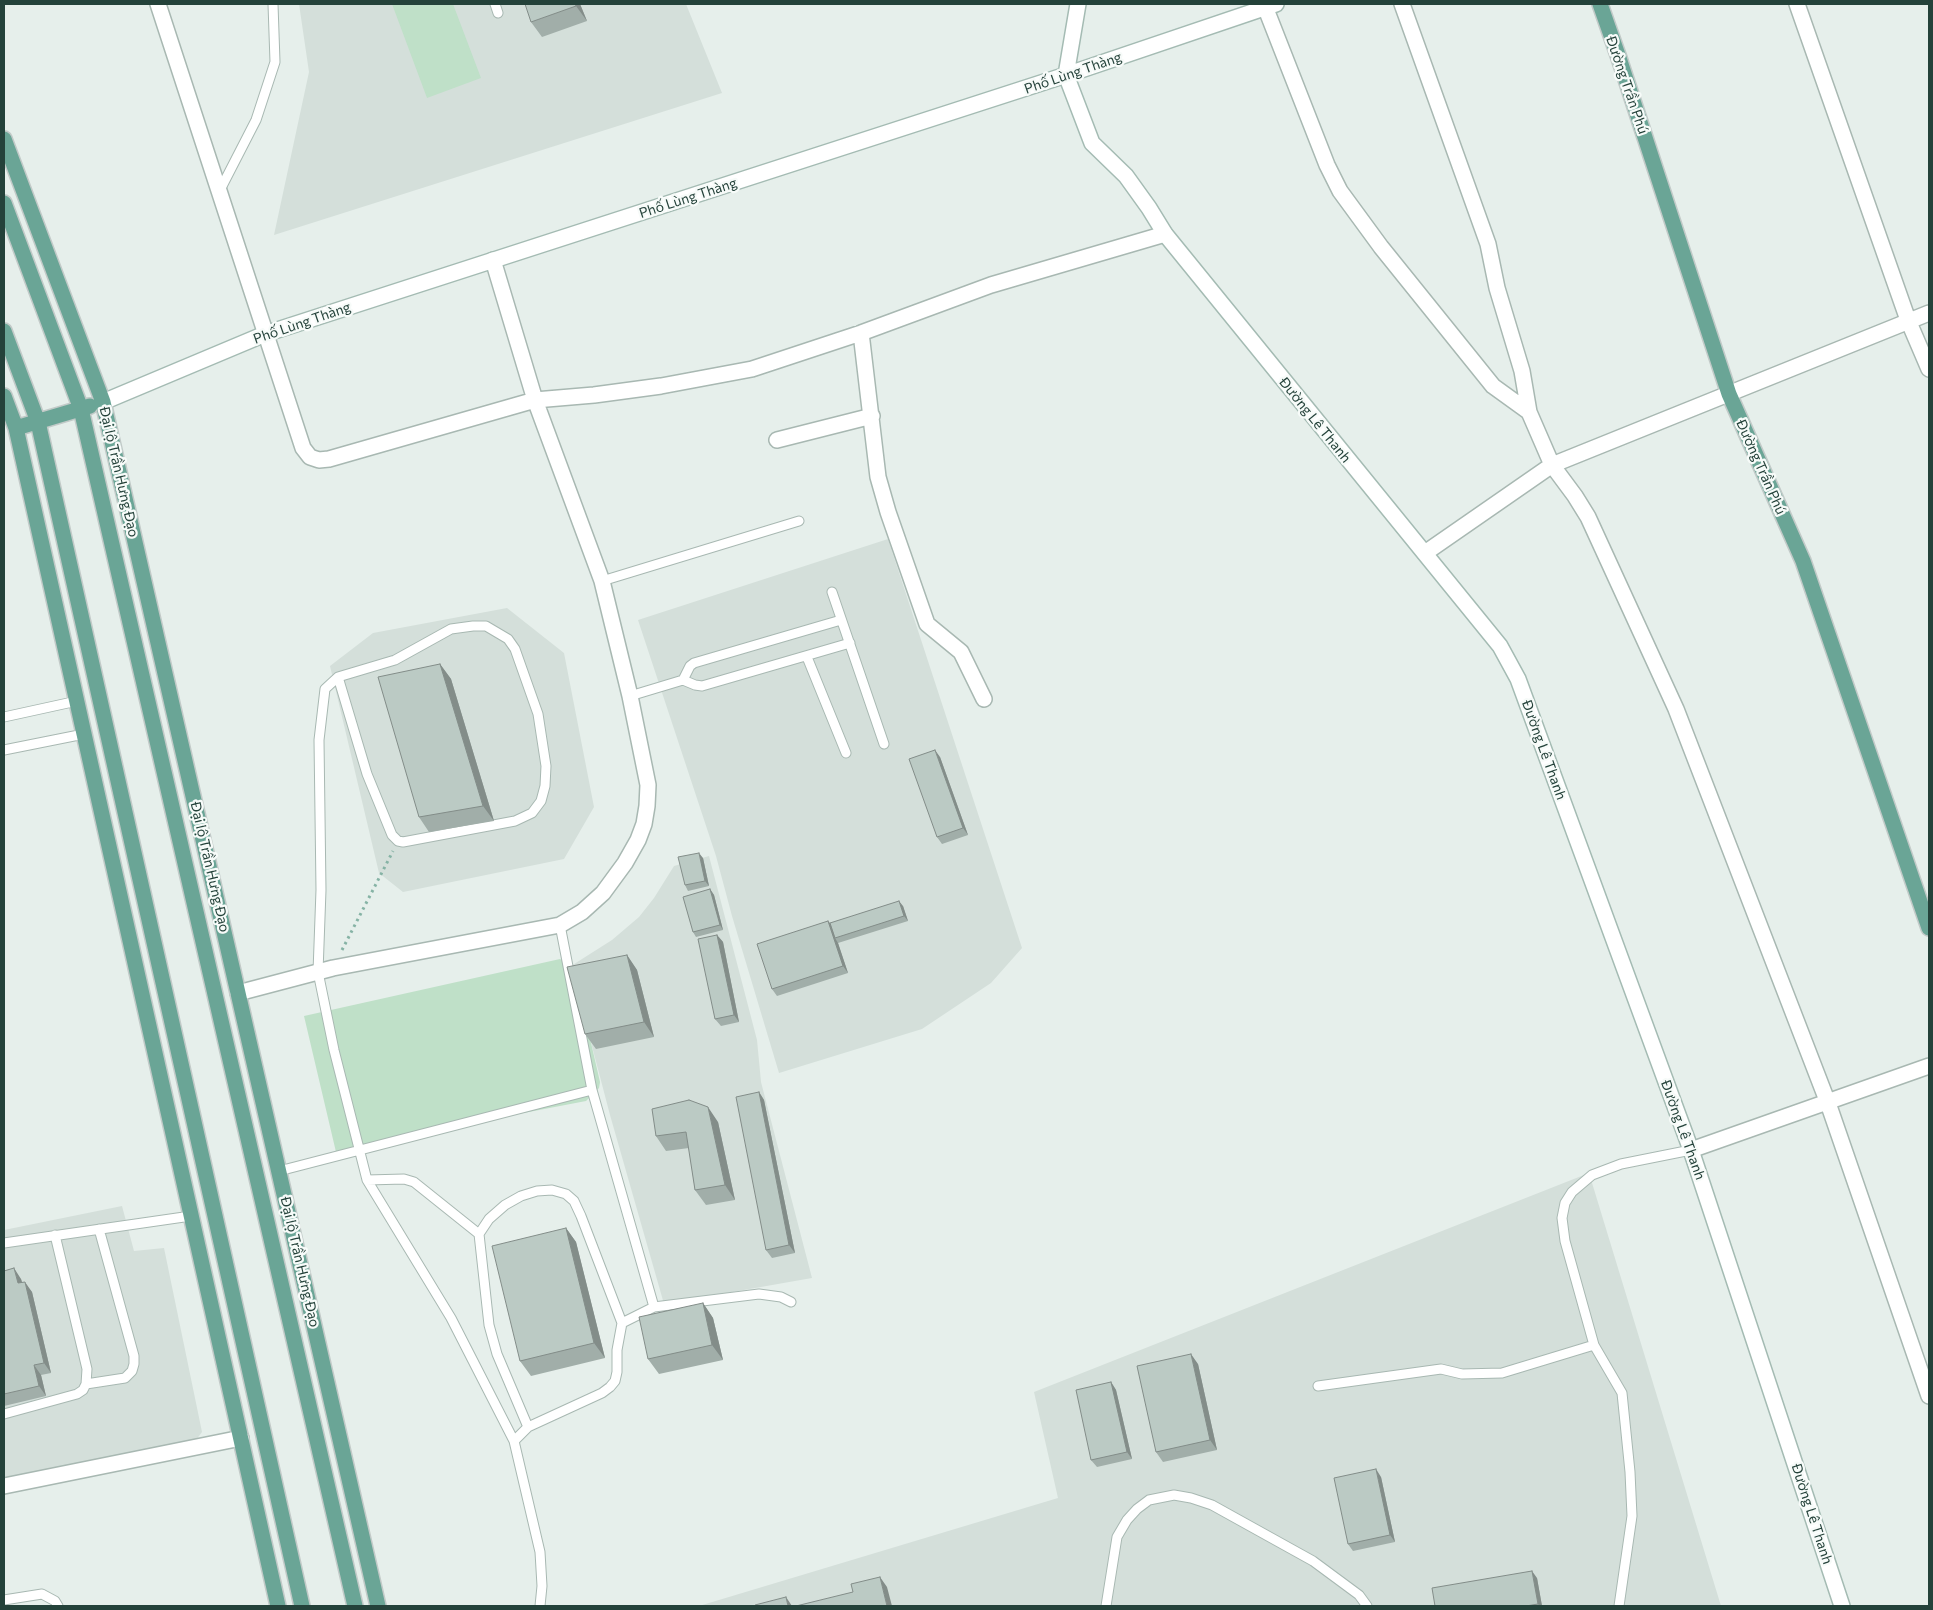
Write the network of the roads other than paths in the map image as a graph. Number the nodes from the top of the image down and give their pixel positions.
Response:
1 (158, 4) edge
2 (273, 4) edge
3 (495, 4) edge
4 (1078, 4) edge
5 (1402, 4) edge
6 (1600, 4) edge
7 (1797, 4) edge
8 (1268, 5) edge
9 (498, 14) dead end
10 (1066, 76) junction
11 (4, 139) edge
12 (219, 193) junction
13 (4, 203) edge
14 (1165, 234) junction
15 (494, 260) junction
16 (1929, 313) edge
17 (1908, 320) junction
18 (4, 331) edge
19 (861, 333) junction
20 (265, 334) junction
21 (1929, 369) edge
22 (1729, 394) junction
23 (4, 396) edge
24 (535, 400) junction
25 (103, 402) junction
26 (82, 409) junction
27 (1529, 412) junction
28 (872, 416) junction
29 (38, 422) junction
30 (16, 428) junction
31 (776, 440) dead end
32 (1552, 465) junction
33 (799, 521) dead end
34 (1425, 553) junction
35 (602, 581) junction
36 (832, 592) dead end
37 (841, 620) junction
38 (850, 643) junction
39 (807, 657) junction
40 (338, 677) junction
41 (683, 680) junction
42 (630, 696) junction
43 (984, 699) dead end
44 (77, 701) junction
45 (4, 717) edge
46 (84, 734) junction
47 (884, 744) dead end
48 (4, 750) edge
49 (846, 753) dead end
50 (560, 924) junction
51 (1929, 928) edge
52 (318, 972) junction
53 (238, 993) junction
54 (1929, 1066) edge
55 (592, 1090) junction
56 (1828, 1103) junction
57 (1691, 1150) junction
58 (359, 1152) junction
59 (279, 1171) junction
60 (367, 1180) junction
61 (191, 1216) junction
62 (99, 1228) junction
63 (479, 1234) junction
64 (55, 1235) junction
65 (4, 1243) edge
66 (791, 1302) dead end
67 (654, 1307) junction
68 (622, 1322) junction
69 (1594, 1345) junction
70 (86, 1384) junction
71 (1318, 1386) dead end
72 (1929, 1396) edge
73 (4, 1414) edge
74 (528, 1427) junction
75 (241, 1438) junction
76 (514, 1441) junction
77 (4, 1486) edge
78 (4, 1600) edge
79 (58, 1606) edge
80 (278, 1606) edge
81 (302, 1606) edge
82 (355, 1606) edge
83 (378, 1606) edge
84 (540, 1606) edge
85 (1106, 1606) edge
86 (1367, 1606) edge
87 (1619, 1606) edge
88 (1842, 1606) edge

1 - 12 street
2 - 12 lane
3 - 9 lane
4 - 10 street
5 - 27 street
6 - 22 main road, Đường Trần Phú
7 - 17 street
8 - 10 street, Phố Lùng Thàng
8 - 27 street
10 - 14 street, Đường Lê Thanh
10 - 15 street, Phố Lùng Thàng
11 - 25 main road, Đại lộ Trần Hưng Đạo
12 - 20 street
13 - 26 main road, Đại lộ Trần Hưng Đạo
14 - 19 street
14 - 34 street, Đường Lê Thanh
15 - 20 street, Phố Lùng Thàng
15 - 24 street
16 - 17 street
17 - 21 street
17 - 22 street
18 - 29 main road
19 - 24 street
19 - 28 street
20 - 24 street
20 - 25 street, Phố Lùng Thàng
22 - 32 street
22 - 51 main road, Đường Trần Phú
23 - 30 main road
24 - 35 street
25 - 26 main road
25 - 53 main road, Đại lộ Trần Hưng Đạo
26 - 29 main road
26 - 82 main road, Đại lộ Trần Hưng Đạo
27 - 32 street
28 - 31 street
28 - 43 street
29 - 30 main road
29 - 81 main road
30 - 44 main road
32 - 34 street
32 - 56 street
33 - 35 lane
34 - 57 street, Đường Lê Thanh
35 - 42 street
36 - 37 lane
37 - 38 lane
37 - 41 lane
38 - 39 lane
38 - 47 lane
39 - 41 lane
39 - 49 lane
40 - 40 lane
40 - 52 lane
41 - 42 lane
42 - 50 street
44 - 45 lane
44 - 46 main road
46 - 48 lane
46 - 61 main road
50 - 52 street
50 - 55 lane
52 - 53 street
52 - 58 lane
53 - 59 main road, Đại lộ Trần Hưng Đạo
54 - 56 street
55 - 58 lane
55 - 67 lane
56 - 57 street
56 - 72 street
57 - 69 lane
57 - 88 street, Đường Lê Thanh
58 - 59 lane
58 - 60 lane
59 - 83 main road, Đại lộ Trần Hưng Đạo
60 - 63 lane
60 - 76 lane
61 - 62 lane
61 - 75 main road
62 - 64 lane
62 - 70 lane
63 - 68 lane
63 - 74 lane
64 - 65 lane
64 - 70 lane
66 - 67 lane
67 - 68 lane
68 - 74 lane
69 - 71 lane
69 - 87 lane
70 - 73 lane
74 - 76 lane
75 - 77 street
75 - 80 main road
76 - 84 lane
78 - 79 lane
85 - 86 lane

